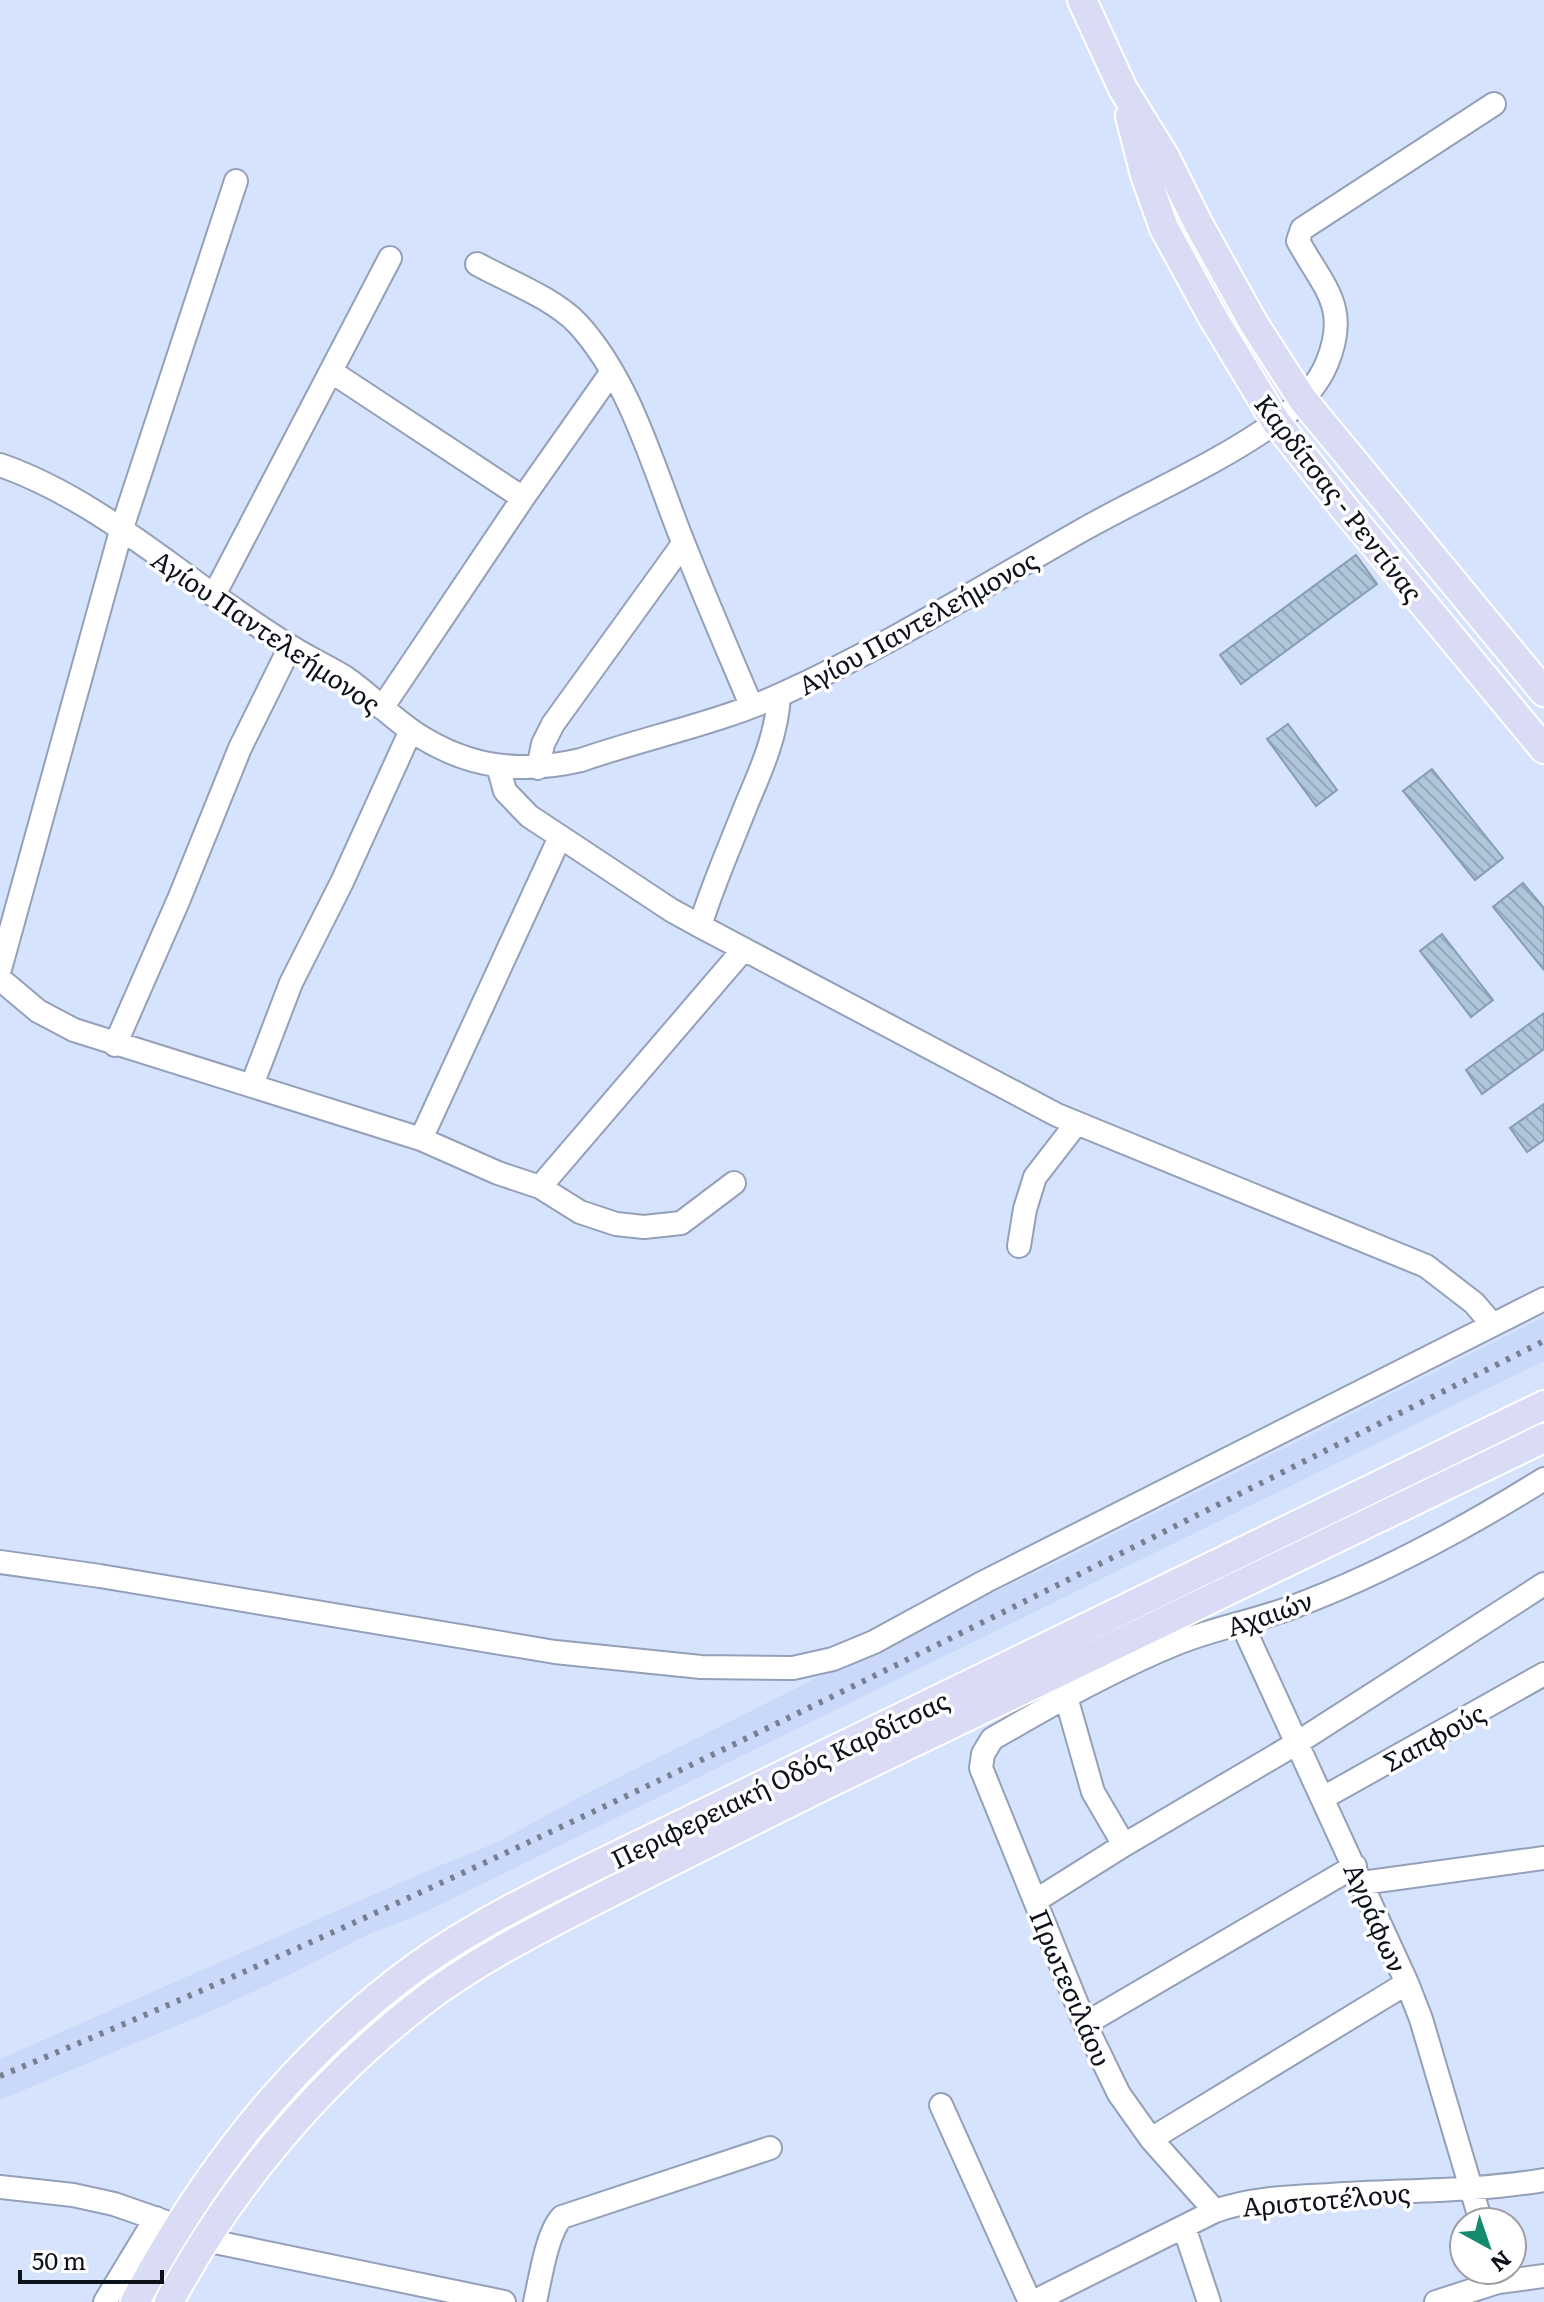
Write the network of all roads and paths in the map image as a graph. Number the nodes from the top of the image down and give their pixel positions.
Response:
1 (1082, 0) edge
2 (1123, 89) junction
3 (1494, 104) dead end
4 (236, 181) dead end
5 (390, 258) dead end
6 (477, 264) dead end
7 (332, 372) junction
8 (611, 373) junction
9 (1303, 400) junction
10 (1276, 422) junction
11 (0, 465) edge
12 (523, 498) junction
13 (121, 531) junction
14 (683, 544) junction
15 (214, 595) junction
16 (290, 647) junction
17 (1544, 692) edge
18 (779, 696) junction
19 (751, 705) junction
20 (382, 708) junction
21 (411, 730) junction
22 (1544, 749) edge
23 (498, 766) junction
24 (538, 768) junction
25 (560, 837) junction
26 (700, 926) junction
27 (744, 949) junction
28 (0, 969) edge
29 (0, 979) edge
30 (115, 1045) junction
31 (252, 1085) junction
32 (1076, 1124) junction
33 (421, 1139) junction
34 (734, 1183) dead end
35 (540, 1187) junction
36 (1019, 1246) dead end
37 (1544, 1299) edge
38 (1493, 1325) junction
39 (1544, 1405) edge
40 (1544, 1438) edge
41 (1544, 1479) edge
42 (0, 1562) edge
43 (1544, 1584) edge
44 (1242, 1624) junction
45 (1544, 1674) edge
46 (1066, 1697) junction
47 (992, 1739) joint
48 (1297, 1743) junction
49 (1323, 1798) junction
50 (1124, 1845) junction
51 (1544, 1858) edge
52 (1358, 1874) junction
53 (1035, 1901) junction
54 (1407, 1983) junction
55 (1085, 2024) junction
56 (941, 2105) dead end
57 (1151, 2139) junction
58 (770, 2148) dead end
59 (1544, 2180) edge
60 (0, 2187) edge
61 (1471, 2189) junction
62 (1476, 2206) edge
63 (1215, 2211) junction
64 (166, 2222) junction
65 (1184, 2227) junction
66 (205, 2240) junction
67 (1494, 2286) edge
68 (443, 2296) edge
69 (1036, 2301) edge
70 (105, 2302) edge
71 (135, 2302) edge
72 (169, 2302) edge
73 (504, 2302) edge
74 (535, 2302) edge
75 (1209, 2302) edge
76 (1436, 2302) edge

1 - 2 main road, Καρδίτσας - Ρεντίνας
2 - 9 main road, Καρδίτσας - Ρεντίνας
2 - 10 main road, Καρδίτσας - Ρεντίνας
3 - 9 street, Αγίου Παντελεήμονος
4 - 13 street
5 - 7 street
6 - 8 street
7 - 12 street
7 - 15 street
8 - 12 street
8 - 14 street
9 - 10 street, Αγίου Παντελεήμονος
9 - 17 main road, Καρδίτσας - Ρεντίνας
10 - 18 street, Αγίου Παντελεήμονος
10 - 22 main road, Καρδίτσας - Ρεντίνας
11 - 13 street, Αγίου Παντελεήμονος
12 - 20 street
13 - 15 street, Αγίου Παντελεήμονος
13 - 28 street
14 - 19 street
14 - 24 street
15 - 16 street, Αγίου Παντελεήμονος
16 - 20 street, Αγίου Παντελεήμονος
16 - 30 street
18 - 19 street, Αγίου Παντελεήμονος
18 - 26 street
19 - 24 street, Αγίου Παντελεήμονος
20 - 21 street, Αγίου Παντελεήμονος
21 - 23 street, Αγίου Παντελεήμονος
21 - 31 street
23 - 24 street, Αγίου Παντελεήμονος
23 - 25 street
25 - 26 street
25 - 33 street
26 - 27 street
27 - 32 street
27 - 35 street
29 - 30 street
30 - 31 street
31 - 33 street
32 - 36 street
32 - 38 street
33 - 35 street
34 - 35 street
37 - 38 street
38 - 42 street
39 - 64 main road, Περιφερειακή Οδός Καρδίτσας
40 - 66 main road, Περιφερειακή Οδός Καρδίτσας
41 - 44 street, Αχαιών
43 - 48 street
44 - 46 street, Αχαιών
44 - 48 street, Αγράφων
45 - 49 street, Σαπφούς
46 - 47 street, Αχαιών
46 - 50 street
47 - 53 street, Πρωτεσιλάου
48 - 49 street, Αγράφων
48 - 50 street
49 - 52 street, Αγράφων
50 - 53 street
51 - 52 street
52 - 54 street, Αγράφων
52 - 55 street
53 - 55 street, Πρωτεσιλάου
54 - 57 street
54 - 61 street, Αγράφων
55 - 57 street, Πρωτεσιλάου
56 - 69 street
57 - 63 street, Πρωτεσιλάου
58 - 74 street
59 - 61 street, Αριστοτέλους
60 - 64 street
61 - 62 street, Αγράφων
61 - 63 street, Αριστοτέλους
63 - 65 street, Αριστοτέλους
64 - 70 street
64 - 71 main road, Περιφερειακή Οδός Καρδίτσας
65 - 69 street, Αριστοτέλους
65 - 75 street
66 - 68 street
66 - 72 main road, Περιφερειακή Οδός Καρδίτσας
67 - 76 street
68 - 73 street

